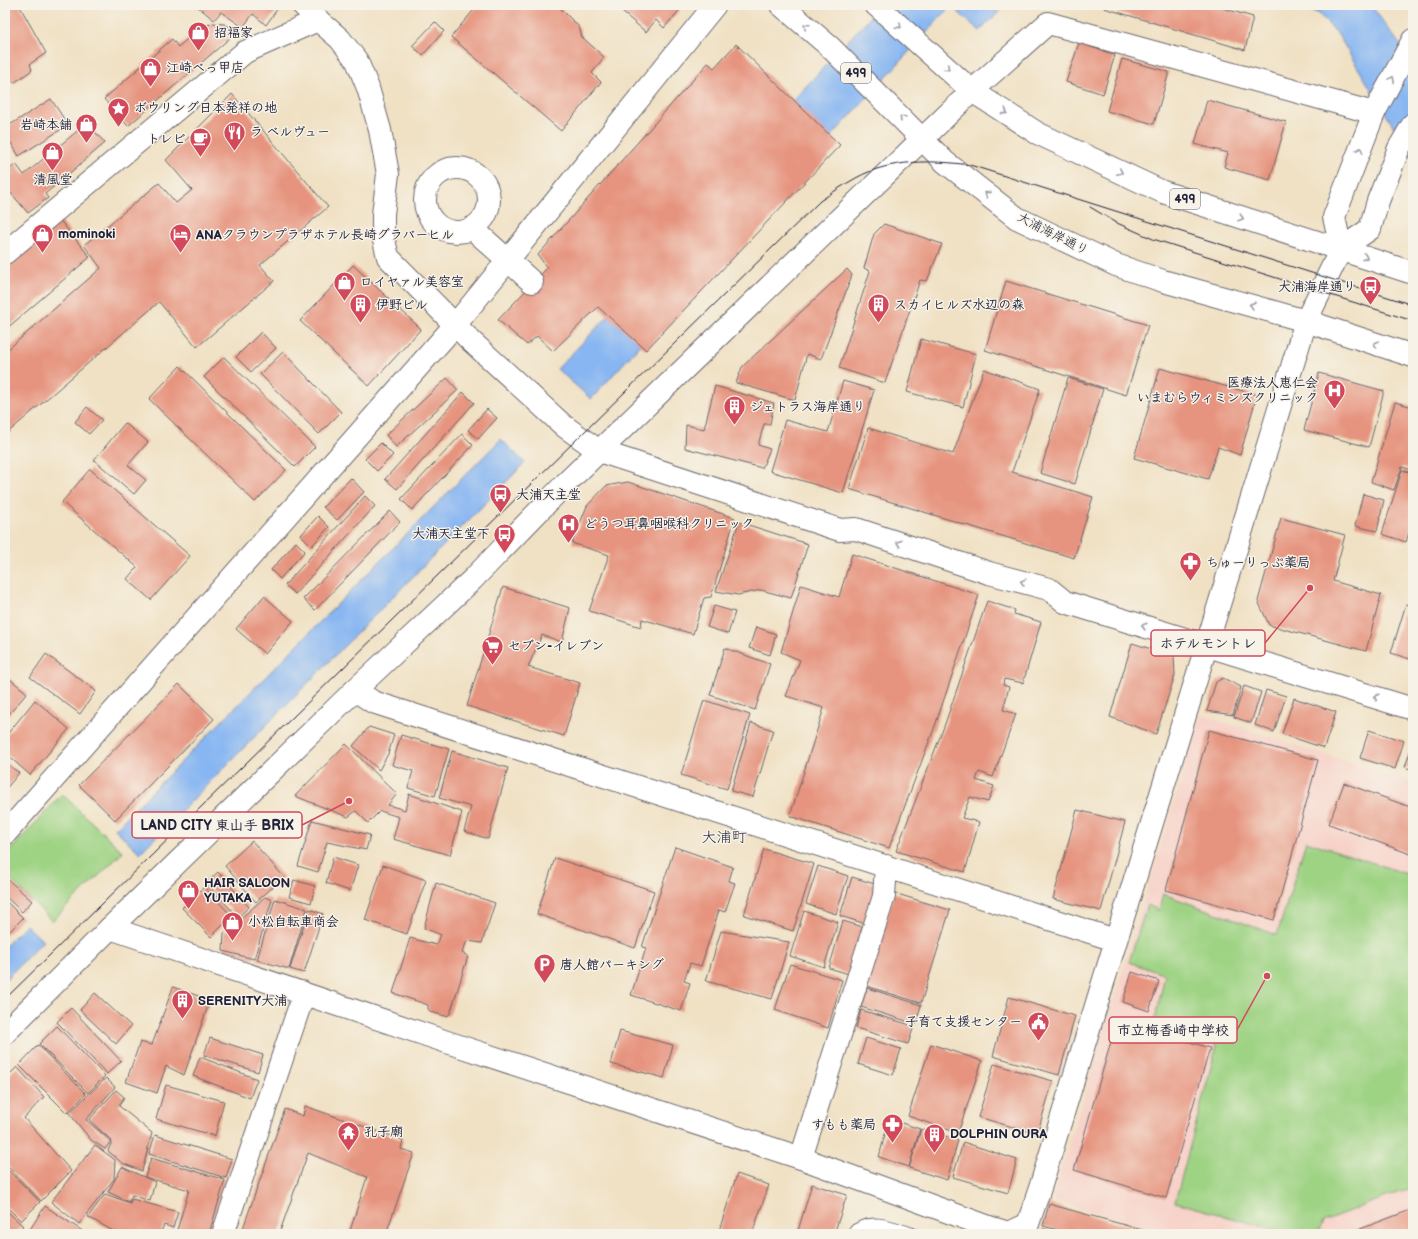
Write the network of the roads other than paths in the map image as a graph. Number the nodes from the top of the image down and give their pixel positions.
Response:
1 (715, 5) edge
2 (781, 5) edge
3 (876, 5) edge
4 (310, 12) edge
5 (1413, 40) edge
6 (972, 91) junction
7 (1374, 113) junction
8 (1413, 124) edge
9 (922, 137) junction
10 (472, 228) dead end
11 (1341, 249) junction
12 (5, 253) edge
13 (1413, 273) edge
14 (532, 282) dead end
15 (1306, 321) junction
16 (456, 324) junction
17 (1413, 356) edge
18 (599, 451) junction
19 (1206, 645) junction
20 (355, 690) junction
21 (1413, 708) edge
22 (5, 834) edge
23 (886, 866) junction
24 (110, 928) junction
25 (1115, 940) junction
26 (302, 992) junction
27 (5, 1033) edge
28 (801, 1158) junction
29 (997, 1232) edge
30 (224, 1234) edge
31 (852, 1234) edge
32 (912, 1234) edge

1 - 16 main road
9 -> 2 main road, 大浦海岸通り / 499
3 -> 6 main road, 499
4 - 12 main road
4 - 16 main road
7 -> 5 main road
6 - 7 main road
6 - 9 main road
6 -> 11 main road, 499
11 -> 7 main road
8 - 11 main road
15 -> 9 main road, 大浦海岸通り / 499
9 - 18 main road
10 - 14 main road
11 -> 13 main road, 499
11 - 15 main road
17 -> 15 main road, 大浦海岸通り / 499
15 - 19 main road
16 - 18 main road
16 - 22 main road
19 -> 18 main road
18 - 20 main road
21 -> 19 main road
19 - 25 main road
20 - 23 main road
20 - 24 main road
23 - 25 main road
23 - 28 main road
24 - 26 main road
24 - 27 main road
25 - 29 main road
26 - 28 main road
26 - 30 main road
28 - 29 main road
31 - 32 lane

